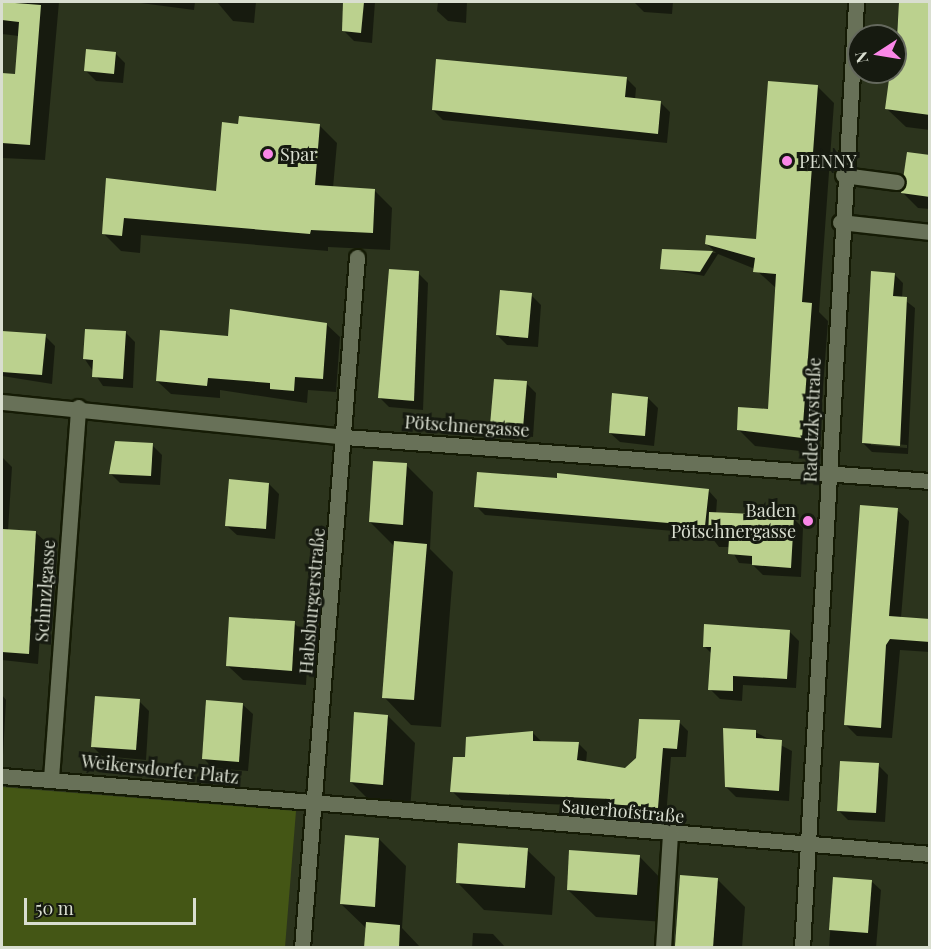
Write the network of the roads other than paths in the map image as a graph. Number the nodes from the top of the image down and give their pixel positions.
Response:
1 (856, 2) edge
2 (843, 175) junction
3 (897, 182) dead end
4 (840, 222) junction
5 (930, 232) edge
6 (357, 257) dead end
7 (2, 402) edge
8 (78, 407) junction
9 (345, 437) junction
10 (830, 473) junction
11 (930, 481) edge
12 (2, 776) edge
13 (51, 778) junction
14 (314, 804) junction
15 (670, 834) junction
16 (810, 846) junction
17 (930, 854) edge
18 (302, 948) edge
19 (663, 948) edge
20 (802, 948) edge

1 - 2 street, Radetzkystraße
2 - 3 street
2 - 4 street, Radetzkystraße
4 - 5 street
4 - 10 street, Radetzkystraße
6 - 9 street, Habsburgerstraße
7 - 8 street, Pötschnergasse
8 - 9 street, Pötschnergasse
8 - 13 street, Schinzlgasse
9 - 10 street, Pötschnergasse
9 - 14 street, Habsburgerstraße
10 - 11 street, Pötschnergasse
10 - 16 street, Radetzkystraße
12 - 13 street, Weikersdorfer Platz
13 - 14 street, Weikersdorfer Platz
14 - 15 street, Sauerhofstraße
14 - 18 street, Habsburgerstraße
15 - 16 street, Sauerhofstraße
15 - 19 street
16 - 17 street, Sauerhofstraße
16 - 20 street, Radetzkystraße

